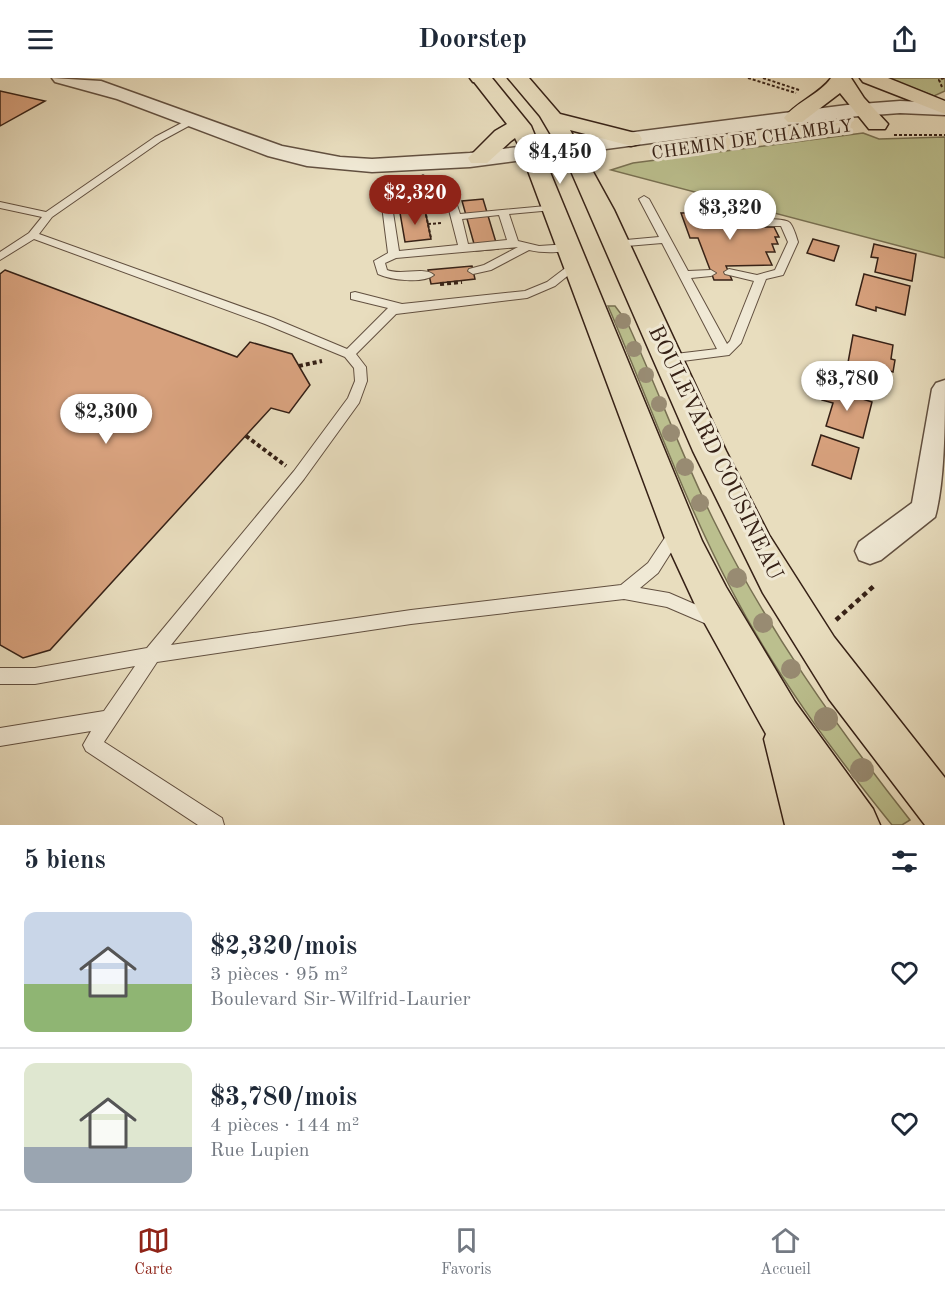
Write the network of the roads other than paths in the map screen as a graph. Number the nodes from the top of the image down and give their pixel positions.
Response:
1 (62, 78) edge
2 (480, 78) edge
3 (518, 78) edge
4 (864, 78) edge
5 (870, 78) edge
6 (842, 79) edge
7 (945, 109) edge
8 (795, 118) junction
9 (553, 119) junction
10 (880, 120) junction
11 (187, 123) junction
12 (520, 126) junction
13 (945, 126) edge
14 (631, 139) junction
15 (574, 154) junction
16 (479, 158) junction
17 (535, 159) junction
18 (422, 187) junction
19 (644, 199) dead end
20 (0, 205) edge
21 (553, 207) junction
22 (503, 212) junction
23 (48, 215) junction
24 (456, 217) junction
25 (751, 223) dead end
26 (33, 235) junction
27 (665, 240) junction
28 (513, 243) junction
29 (615, 244) junction
30 (527, 247) junction
31 (464, 248) junction
32 (394, 255) junction
33 (572, 256) junction
34 (0, 257) edge
35 (473, 271) dead end
36 (729, 272) dead end
37 (711, 273) dead end
38 (684, 275) junction
39 (761, 279) junction
40 (429, 280) road end
41 (355, 296) dead end
42 (402, 308) junction
43 (725, 352) junction
44 (349, 354) junction
45 (667, 359) junction
46 (945, 388) edge
47 (678, 528) junction
48 (870, 551) dead end
49 (624, 592) junction
50 (728, 627) junction
51 (152, 655) junction
52 (0, 676) edge
53 (780, 717) junction
54 (109, 719) junction
55 (0, 737) edge
56 (945, 813) edge
57 (215, 825) edge
58 (808, 825) edge
59 (857, 825) edge

1 - 11 street
2 - 12 main road
3 - 9 main road
4 - 10 main road
5 - 7 main road
6 - 8 main road
6 - 10 main road
7 - 10 street, CHEMIN DE CHAMBLY
8 - 10 street, CHEMIN DE CHAMBLY
8 - 14 street, CHEMIN DE CHAMBLY
9 - 14 main road
9 - 15 main road
10 - 13 street, CHEMIN DE CHAMBLY
10 - 15 street, CHEMIN DE CHAMBLY
11 - 16 street
11 - 18 street
11 - 23 lane
12 - 16 main road
12 - 17 main road
14 - 15 street, CHEMIN DE CHAMBLY
15 - 17 street
15 - 29 main road, BOULEVARD COUSINEAU
16 - 17 street
17 - 18 street
17 - 21 main road
18 - 24 lane
18 - 32 lane
19 - 27 lane
20 - 23 lane
21 - 22 lane
21 - 33 main road
22 - 24 lane
22 - 28 lane
23 - 26 lane
24 - 31 lane
25 - 39 lane
26 - 34 lane
26 - 44 lane
27 - 29 lane
27 - 38 lane
28 - 30 lane
28 - 31 lane
29 - 45 main road, BOULEVARD COUSINEAU
30 - 33 lane
30 - 35 lane
31 - 32 lane
32 - 40 lane
33 - 42 lane
33 - 47 main road
36 - 39 lane
37 - 38 lane
38 - 43 lane
39 - 43 lane
41 - 42 lane
42 - 44 lane
43 - 45 lane
44 - 51 lane
45 - 56 main road, BOULEVARD COUSINEAU
46 - 48 street
47 - 49 lane
47 - 50 main road
49 - 50 lane
49 - 51 lane
50 - 53 main road
51 - 52 lane
51 - 54 lane
53 - 58 main road
53 - 59 main road
54 - 55 lane
54 - 57 lane

